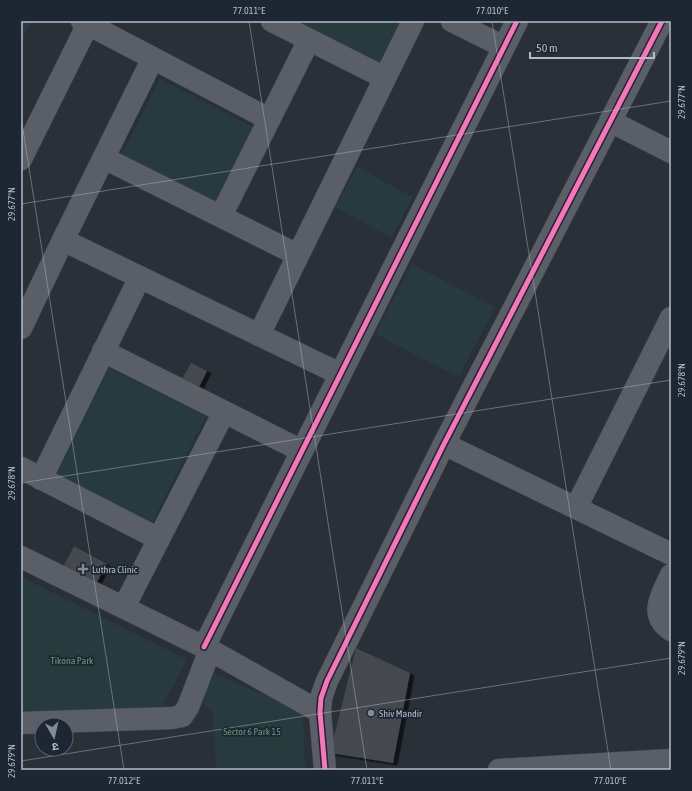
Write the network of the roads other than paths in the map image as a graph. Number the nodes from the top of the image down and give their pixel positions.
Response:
1 (272, 21) edge
2 (413, 21) edge
3 (452, 21) edge
4 (517, 21) edge
5 (662, 21) edge
6 (85, 22) edge
7 (309, 40) junction
8 (504, 47) junction
9 (153, 58) junction
10 (385, 78) junction
11 (269, 119) junction
12 (610, 121) junction
13 (671, 152) edge
14 (104, 158) junction
15 (21, 159) edge
16 (221, 216) junction
17 (63, 240) junction
18 (298, 255) junction
19 (140, 277) junction
20 (671, 318) edge
21 (21, 328) edge
22 (259, 335) junction
23 (103, 351) junction
24 (340, 374) junction
25 (224, 412) junction
26 (444, 444) junction
27 (302, 451) junction
28 (21, 468) edge
29 (41, 479) junction
30 (576, 508) junction
31 (159, 539) junction
32 (671, 554) edge
33 (21, 557) edge
34 (671, 575) edge
35 (124, 607) junction
36 (671, 630) edge
37 (207, 648) junction
38 (320, 712) junction
39 (21, 723) edge
40 (671, 760) edge
41 (325, 770) edge
42 (499, 770) edge

1 - 7 street
2 - 10 street
3 - 8 street
4 - 8 street
5 - 12 street
6 - 9 street
6 - 15 street
7 - 10 street
7 - 11 street
8 - 24 street
9 - 11 street
9 - 14 street
10 - 18 street
11 - 16 street
12 - 13 street
12 - 26 street
14 - 16 street
14 - 17 street
16 - 18 street
17 - 19 street
17 - 21 street
18 - 22 street
19 - 22 street
19 - 23 street
20 - 30 street
22 - 24 street
23 - 25 street
23 - 29 street
24 - 27 street
25 - 27 street
25 - 31 street
26 - 30 street
26 - 38 street
27 - 37 street
28 - 29 street
29 - 31 street
30 - 32 street
31 - 35 street
33 - 35 street
34 - 36 street
35 - 37 street
37 - 38 street
37 - 39 street
38 - 41 street
40 - 42 street

